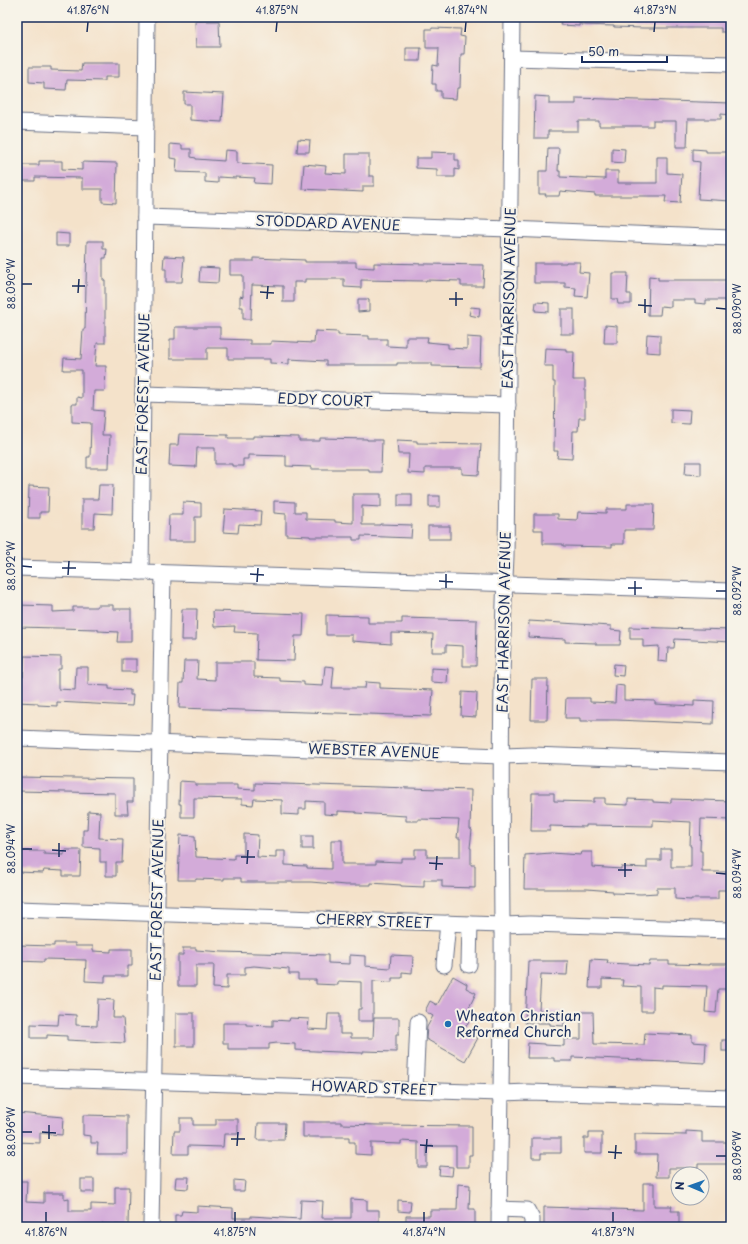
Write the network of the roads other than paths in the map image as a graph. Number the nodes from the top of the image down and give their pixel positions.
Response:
1 (147, 17) edge
2 (512, 17) edge
3 (512, 58) junction
4 (731, 64) edge
5 (17, 122) edge
6 (146, 126) junction
7 (145, 217) junction
8 (510, 229) junction
9 (731, 238) edge
10 (143, 394) junction
11 (508, 405) junction
12 (17, 568) edge
13 (140, 572) junction
14 (163, 573) junction
15 (504, 584) junction
16 (731, 591) edge
17 (17, 738) edge
18 (160, 744) junction
19 (501, 756) junction
20 (731, 762) edge
21 (17, 909) edge
22 (156, 914) junction
23 (448, 923) junction
24 (470, 924) junction
25 (502, 925) junction
26 (731, 930) edge
27 (444, 965) dead end
28 (469, 966) dead end
29 (418, 1022) dead end
30 (17, 1076) edge
31 (153, 1081) junction
32 (415, 1090) junction
33 (500, 1093) junction
34 (731, 1098) edge
35 (499, 1209) junction
36 (151, 1227) edge
37 (499, 1227) edge
38 (532, 1227) edge

1 - 6 street
2 - 3 street, EAST HARRISON AVENUE
3 - 4 street
3 - 8 street, EAST HARRISON AVENUE
5 - 6 street
6 - 7 street
7 - 8 street, STODDARD AVENUE
7 - 10 street, EAST FOREST AVENUE
8 - 9 street, STODDARD AVENUE
8 - 11 street, EAST HARRISON AVENUE
10 - 11 street, EDDY COURT
10 - 13 street, EAST FOREST AVENUE
11 - 15 street, EAST HARRISON AVENUE
12 - 13 street
13 - 14 street
14 - 15 street
14 - 18 street, EAST FOREST AVENUE
15 - 16 street
15 - 19 street, EAST HARRISON AVENUE
17 - 18 street, WEBSTER AVENUE
18 - 19 street, WEBSTER AVENUE
18 - 22 street, EAST FOREST AVENUE
19 - 20 street, WEBSTER AVENUE
19 - 25 street, EAST HARRISON AVENUE
21 - 22 street, CHERRY STREET
22 - 23 street, CHERRY STREET
22 - 31 street, EAST FOREST AVENUE
23 - 24 street, CHERRY STREET
23 - 27 street
24 - 25 street, CHERRY STREET
24 - 28 street
25 - 26 street, CHERRY STREET
25 - 33 street, EAST HARRISON AVENUE
29 - 32 street
30 - 31 street, HOWARD STREET
31 - 32 street, HOWARD STREET
31 - 36 street, EAST FOREST AVENUE
32 - 33 street, HOWARD STREET
33 - 34 street, HOWARD STREET
33 - 35 street, EAST HARRISON AVENUE
35 - 37 street, EAST HARRISON AVENUE
35 - 38 street

